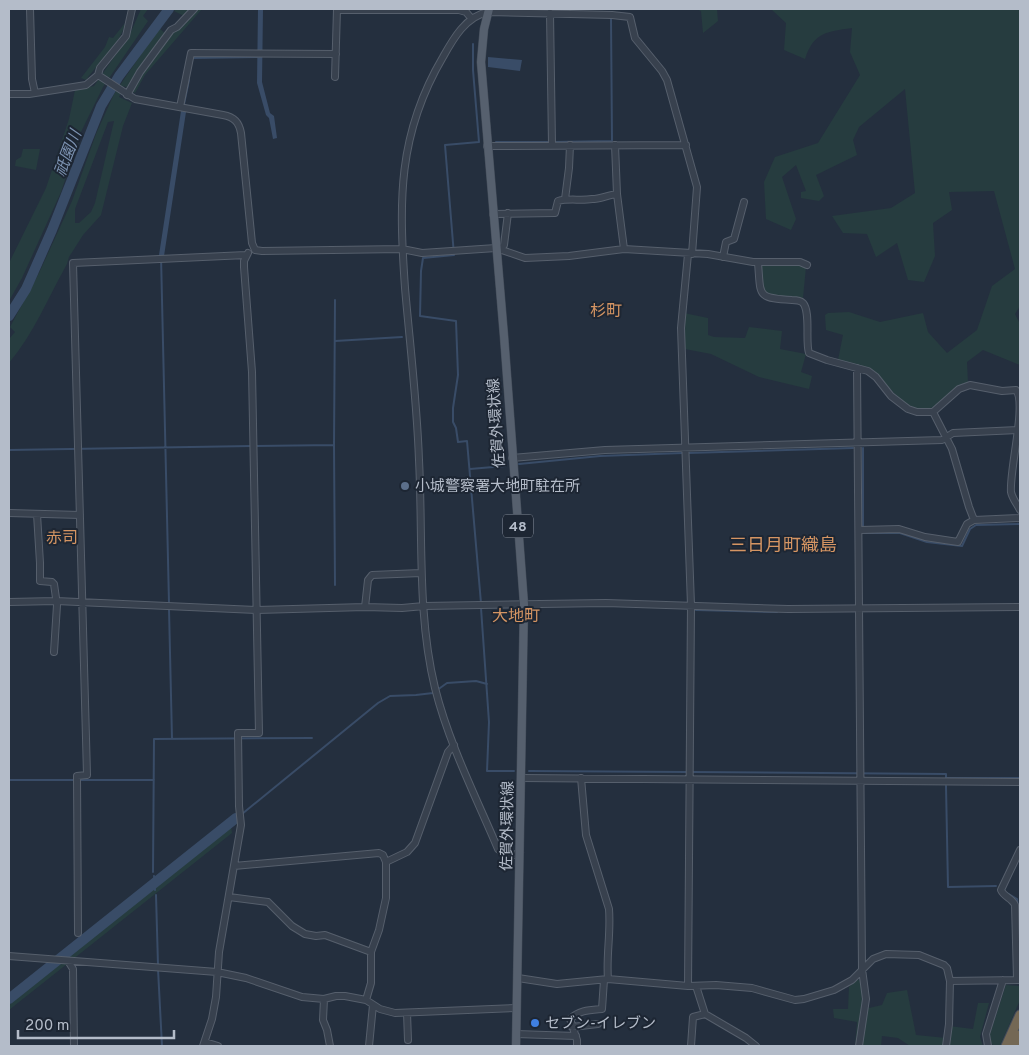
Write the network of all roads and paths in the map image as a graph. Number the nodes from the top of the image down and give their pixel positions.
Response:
1 (30, 9) edge
2 (132, 9) edge
3 (194, 9) edge
4 (337, 9) edge
5 (460, 9) edge
6 (488, 10) edge
7 (612, 12) edge
8 (550, 14) junction
9 (471, 18) junction
10 (336, 54) junction
11 (99, 76) junction
12 (335, 77) dead end
13 (35, 93) junction
14 (9, 94) edge
15 (127, 95) junction
16 (180, 107) junction
17 (552, 145) junction
18 (570, 145) junction
19 (614, 145) junction
20 (686, 145) junction
21 (488, 146) junction
22 (617, 194) junction
23 (565, 199) junction
24 (744, 202) dead end
25 (508, 213) junction
26 (493, 214) junction
27 (253, 248) junction
28 (498, 248) junction
29 (402, 249) junction
30 (624, 249) junction
31 (690, 254) junction
32 (246, 255) junction
33 (723, 257) junction
34 (758, 263) junction
35 (807, 265) dead end
36 (857, 368) junction
37 (1020, 411) edge
38 (933, 412) junction
39 (1018, 430) junction
40 (947, 437) junction
41 (858, 441) junction
42 (684, 448) junction
43 (512, 458) junction
44 (1020, 510) edge
45 (9, 513) edge
46 (37, 514) junction
47 (80, 515) junction
48 (1020, 518) edge
49 (974, 520) junction
50 (860, 530) junction
51 (421, 573) junction
52 (56, 601) junction
53 (9, 602) edge
54 (82, 602) junction
55 (524, 604) junction
56 (691, 605) junction
57 (424, 606) junction
58 (365, 607) junction
59 (1020, 607) edge
60 (860, 608) junction
61 (258, 610) junction
62 (54, 652) dead end
63 (454, 745) junction
64 (522, 778) junction
65 (581, 778) junction
66 (690, 780) junction
67 (860, 780) junction
68 (1020, 782) edge
69 (1020, 850) edge
70 (520, 852) junction
71 (386, 862) junction
72 (234, 866) junction
73 (228, 897) junction
74 (78, 933) dead end
75 (371, 952) junction
76 (9, 956) edge
77 (68, 961) junction
78 (862, 969) junction
79 (217, 972) junction
80 (518, 978) junction
81 (606, 979) junction
82 (1003, 980) junction
83 (1019, 980) edge
84 (950, 981) junction
85 (688, 986) junction
86 (696, 986) junction
87 (324, 999) junction
88 (366, 1000) junction
89 (373, 1006) junction
90 (517, 1008) junction
91 (407, 1013) junction
92 (705, 1014) junction
93 (1020, 1015) edge
94 (598, 1024) dead end
95 (572, 1026) junction
96 (516, 1034) junction
97 (1020, 1035) edge
98 (576, 1036) junction
99 (408, 1040) dead end
100 (204, 1044) edge
101 (74, 1046) edge
102 (218, 1046) edge
103 (330, 1046) edge
104 (369, 1046) edge
105 (516, 1046) edge
106 (577, 1046) edge
107 (691, 1046) edge
108 (756, 1046) edge
109 (859, 1046) edge
110 (946, 1046) edge
111 (988, 1046) edge
112 (1006, 1046) edge
113 (1015, 1046) edge

1 - 13 street
2 - 11 street
3 - 15 street
4 - 5 street
4 - 10 street
5 - 9 street
6 - 8 street
6 - 9 street
6 - 21 main road, 佐賀外環状線 / 48
7 - 8 street
7 - 20 street
8 - 17 street
9 - 29 street
10 - 12 street
10 - 16 street
11 - 13 street
11 - 15 street
13 - 14 street
15 - 16 street
16 - 27 street
17 - 18 street
17 - 21 street
18 - 19 street
18 - 23 street
19 - 20 street
19 - 22 street
20 - 31 street
21 - 26 main road, 佐賀外環状線 / 48
22 - 23 street
22 - 30 street
23 - 25 street
24 - 33 street
25 - 26 street
25 - 28 street
26 - 28 main road, 佐賀外環状線 / 48
27 - 29 street
27 - 32 street
28 - 29 street
28 - 30 street
28 - 43 main road, 佐賀外環状線 / 48
29 - 51 street
30 - 31 street
31 - 33 street
31 - 42 street
32 - 47 street
32 - 61 street
33 - 34 street
34 - 35 street
34 - 36 street
36 - 38 street
36 - 41 street
37 - 38 street
37 - 39 street
38 - 40 street
39 - 40 street
39 - 44 street
40 - 41 street
40 - 49 street
41 - 42 street
41 - 50 street
42 - 43 street
42 - 56 street
43 - 55 main road, 佐賀外環状線 / 48
45 - 46 street
46 - 47 street
46 - 52 street
47 - 54 street
48 - 49 street
49 - 50 street
50 - 60 street
51 - 57 street
51 - 58 street
52 - 53 street
52 - 54 street
52 - 62 street
54 - 61 street
54 - 74 street
55 - 56 street
55 - 57 street
55 - 64 main road, 佐賀外環状線 / 48
56 - 60 street
56 - 66 street
57 - 58 street
57 - 63 street
58 - 61 street
59 - 60 street
60 - 67 street
61 - 72 street
63 - 70 street
63 - 71 street
64 - 65 street
64 - 70 main road, 佐賀外環状線 / 48
65 - 66 street
65 - 81 street
66 - 67 street
66 - 85 street
67 - 68 street
67 - 78 street
69 - 83 street
70 - 80 main road, 佐賀外環状線 / 48
71 - 72 street
71 - 75 street
72 - 73 street
73 - 75 street
73 - 79 street
75 - 88 street
76 - 77 street
77 - 79 street
77 - 101 street
78 - 84 street
78 - 86 street
78 - 109 street
79 - 87 street
79 - 100 street
80 - 81 street
80 - 90 main road, 佐賀外環状線 / 48
81 - 85 street
81 - 95 street
82 - 83 street
82 - 84 street
82 - 111 street
84 - 110 street
85 - 86 street
86 - 92 street
87 - 88 street
87 - 103 street
88 - 89 street
89 - 91 street
89 - 104 street
90 - 91 street
90 - 96 main road, 佐賀外環状線 / 48
91 - 99 street
92 - 107 street
92 - 108 street
93 - 112 highway
94 - 95 street
95 - 98 street
96 - 98 street
96 - 105 main road, 佐賀外環状線 / 48
97 - 113 highway
98 - 106 street
100 - 102 street

